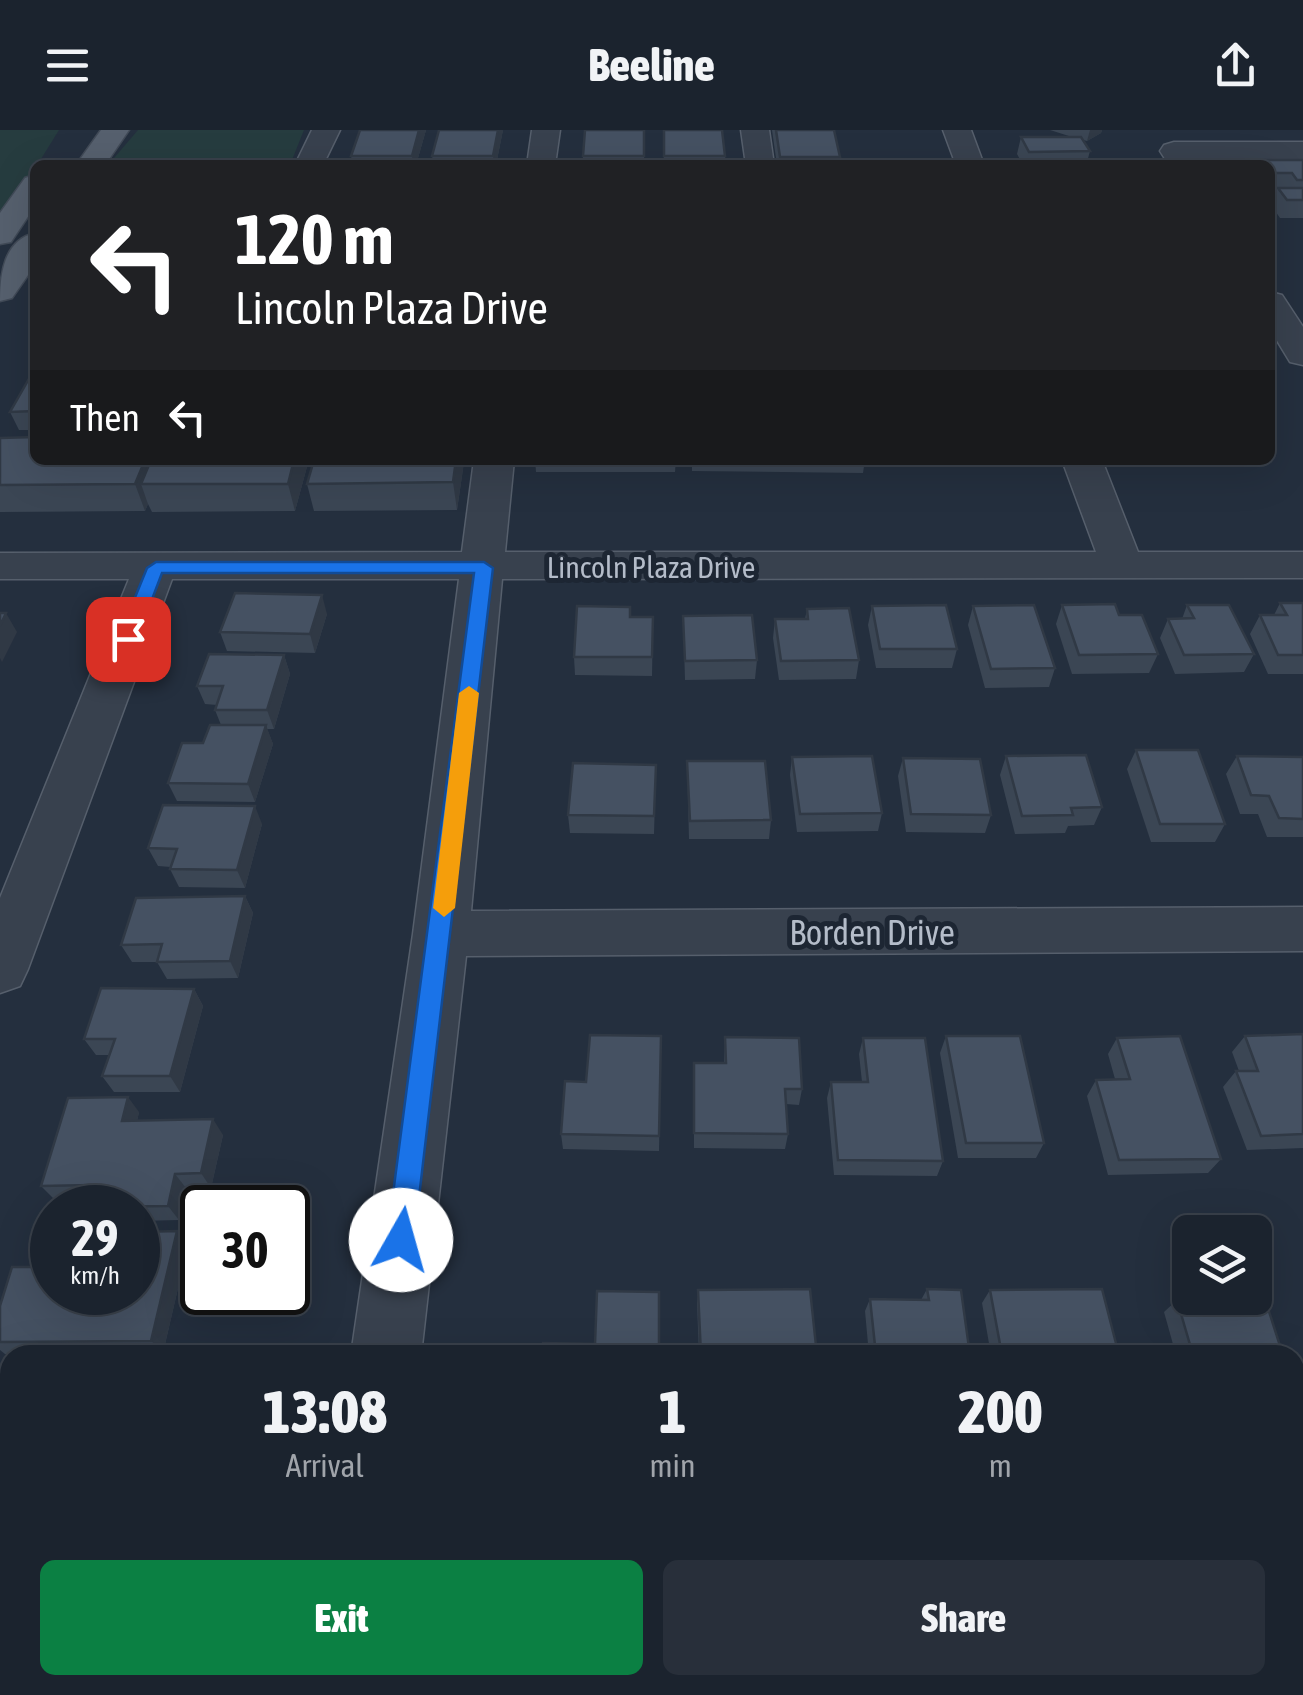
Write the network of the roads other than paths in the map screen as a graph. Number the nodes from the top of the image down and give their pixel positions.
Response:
1 (115, 130) edge
2 (326, 130) edge
3 (546, 130) edge
4 (755, 130) edge
5 (956, 130) edge
6 (1303, 151) edge
7 (94, 160) edge
8 (311, 160) edge
9 (542, 160) edge
10 (759, 160) edge
11 (968, 160) edge
12 (1180, 160) edge
13 (30, 191) edge
14 (0, 235) edge
15 (30, 249) edge
16 (0, 290) edge
17 (1275, 310) edge
18 (1303, 354) edge
19 (494, 465) edge
20 (1084, 465) edge
21 (1122, 565) junction
22 (1303, 565) edge
23 (0, 566) edge
24 (156, 568) junction
25 (484, 568) junction
26 (1303, 930) edge
27 (441, 934) junction
28 (0, 969) edge
29 (387, 1345) edge

1 - 7 main road
2 - 8 street
3 - 9 street
4 - 10 street
5 - 11 street
6 - 12 street
13 - 14 main road
15 - 16 main road
17 - 18 street
19 - 25 street
20 - 21 street
21 - 22 street, Lincoln Plaza Drive
21 - 25 street, Lincoln Plaza Drive
23 - 24 street, Lincoln Plaza Drive
24 - 25 street, Lincoln Plaza Drive
24 - 28 street
25 - 27 street
26 - 27 street, Borden Drive
27 - 29 street

